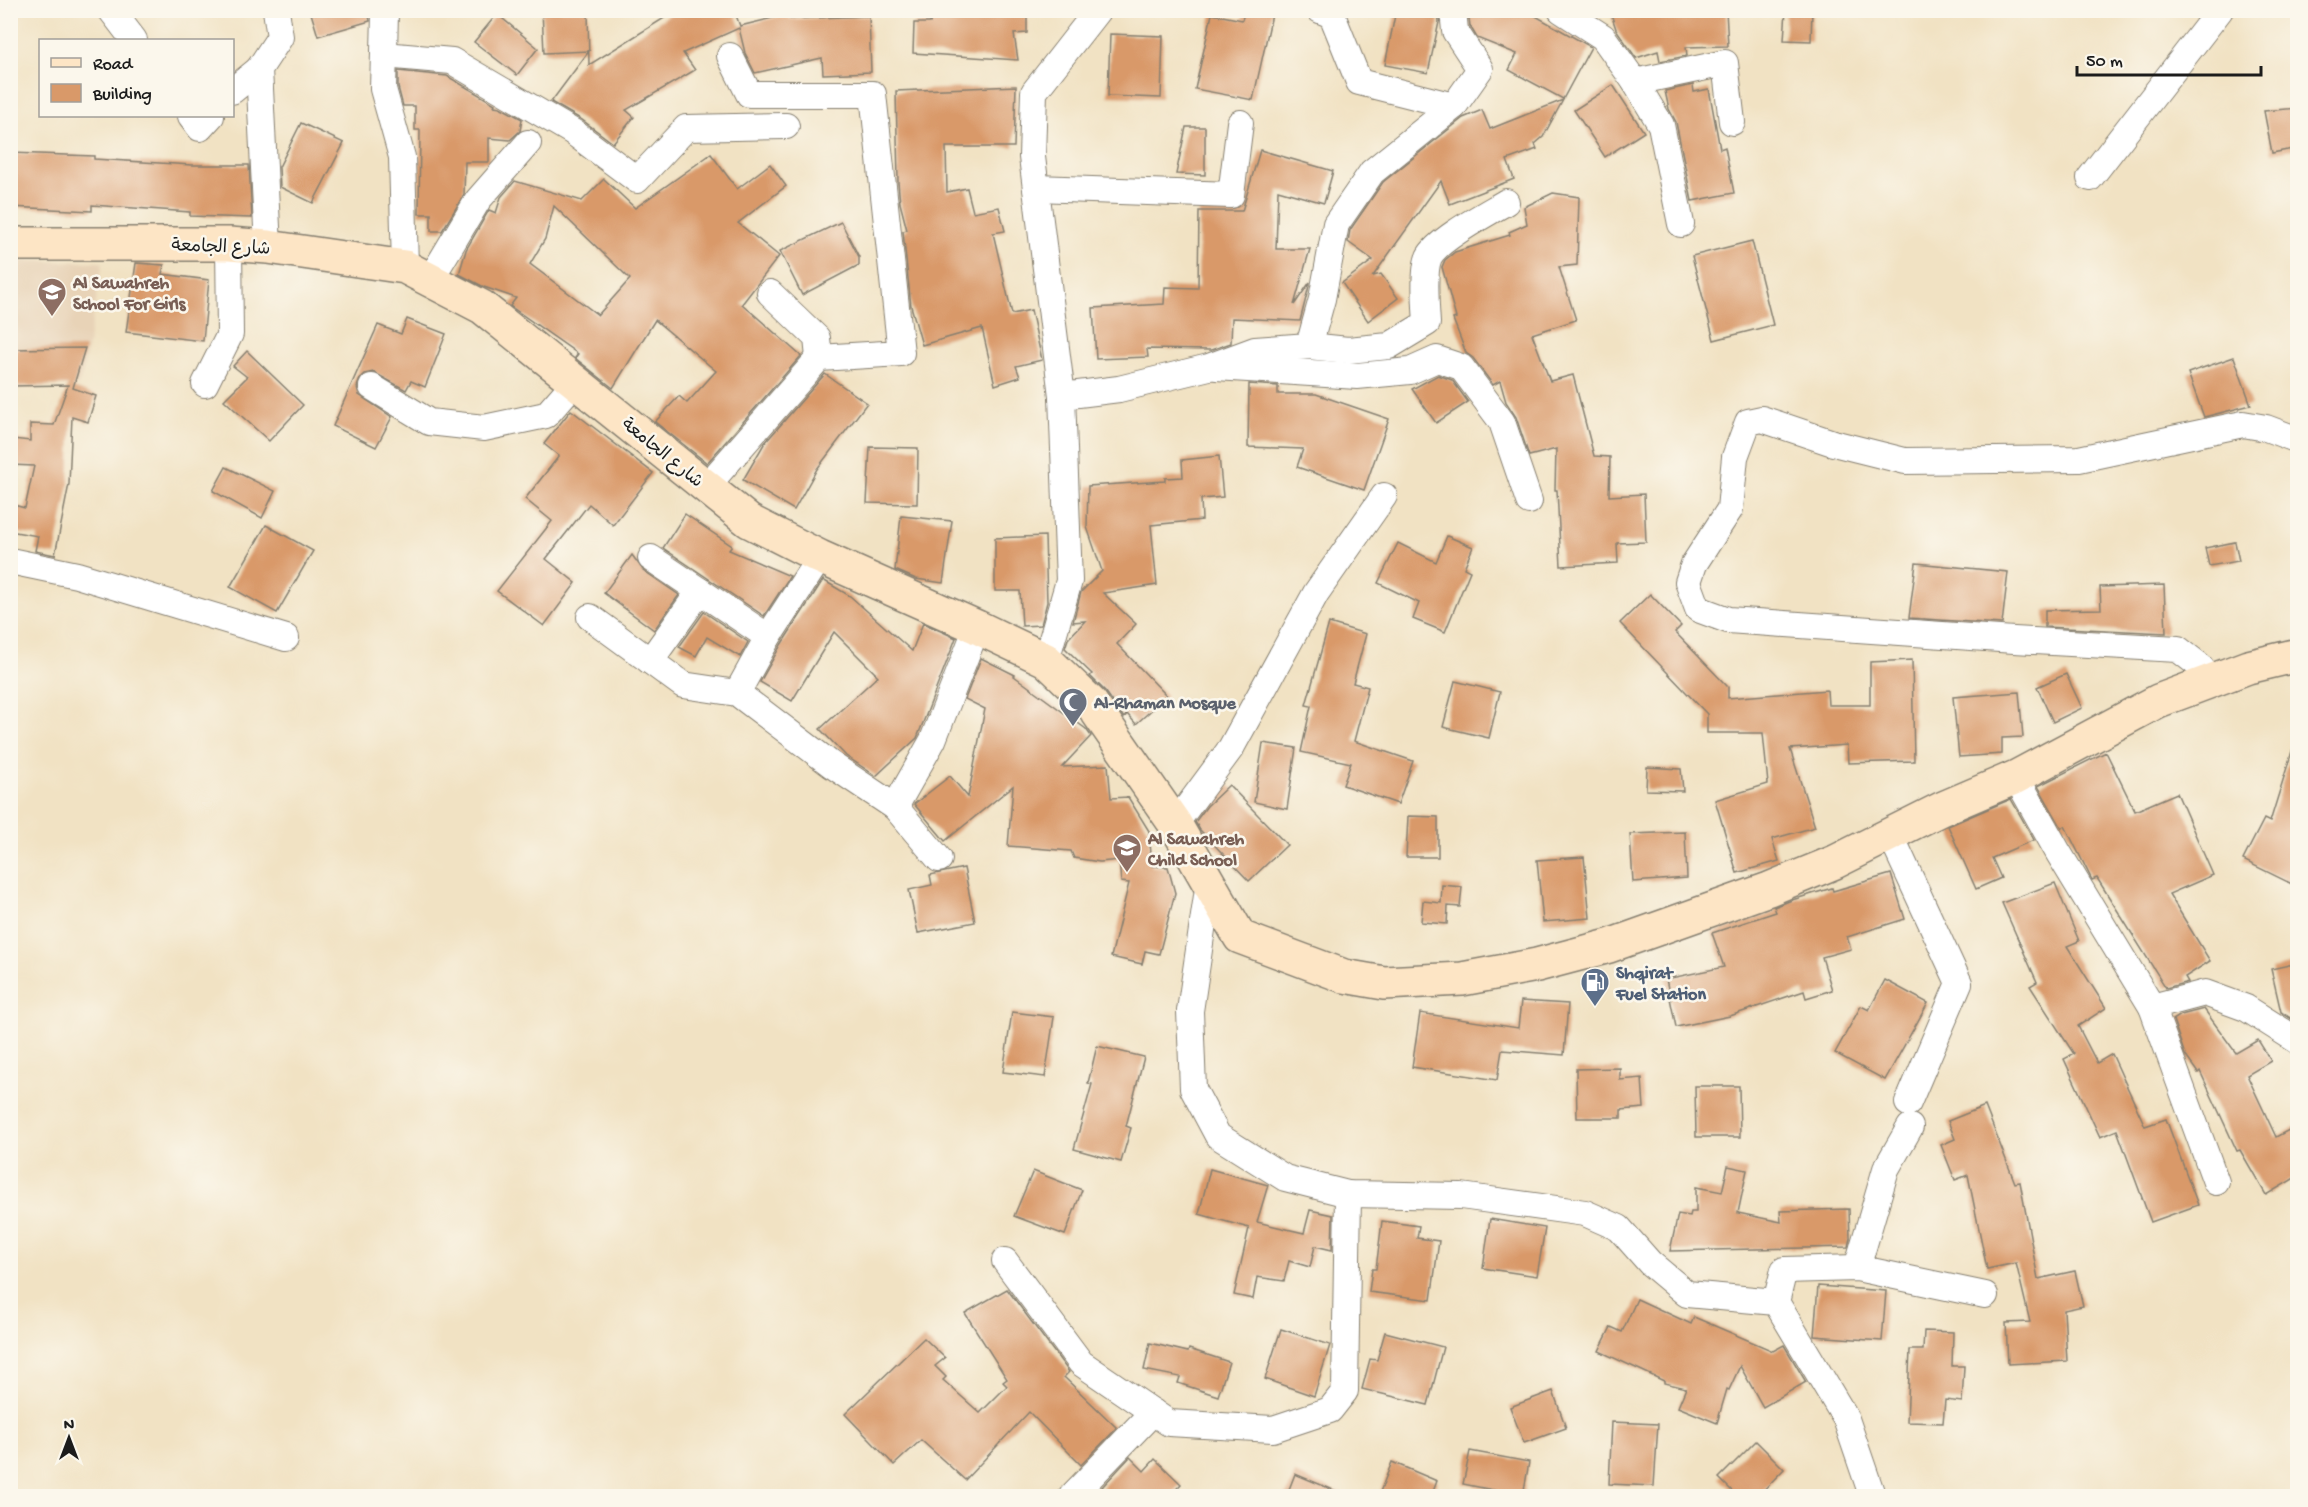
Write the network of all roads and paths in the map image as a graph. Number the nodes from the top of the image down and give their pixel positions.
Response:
1 (111, 10) edge
2 (276, 10) edge
3 (383, 10) edge
4 (1098, 10) edge
5 (1320, 10) edge
6 (1454, 10) edge
7 (1561, 10) edge
8 (2220, 10) edge
9 (133, 39) edge
10 (384, 55) junction
11 (730, 56) dead end
12 (259, 69) junction
13 (1635, 82) junction
14 (234, 89) edge
15 (1454, 106) junction
16 (192, 117) edge
17 (210, 117) edge
18 (1732, 122) dead end
19 (1240, 123) dead end
20 (786, 126) dead end
21 (528, 143) dead end
22 (2090, 178) dead end
23 (1036, 188) junction
24 (1506, 202) dead end
25 (1681, 224) dead end
26 (10, 243) edge
27 (229, 244) junction
28 (268, 247) junction
29 (418, 274) junction
30 (770, 293) dead end
31 (1309, 346) junction
32 (819, 358) junction
33 (1209, 367) junction
34 (574, 382) junction
35 (205, 384) dead end
36 (372, 387) dead end
37 (1062, 396) junction
38 (2298, 440) edge
39 (706, 487) junction
40 (1384, 496) dead end
41 (1529, 501) dead end
42 (820, 556) junction
43 (651, 558) dead end
44 (10, 561) edge
45 (700, 591) junction
46 (590, 617) dead end
47 (976, 627) junction
48 (768, 637) junction
49 (285, 638) dead end
50 (2298, 655) edge
51 (1046, 660) junction
52 (650, 661) junction
53 (2210, 681) junction
54 (737, 693) junction
55 (2016, 777) junction
56 (895, 807) junction
57 (1175, 824) junction
58 (1890, 834) junction
59 (939, 860) dead end
60 (1209, 882) junction
61 (2152, 1007) junction
62 (2298, 1041) edge
63 (2216, 1182) dead end
64 (1348, 1194) junction
65 (1005, 1261) dead end
66 (1857, 1268) junction
67 (1985, 1295) dead end
68 (1776, 1302) junction
69 (1153, 1412) junction
70 (1072, 1497) edge
71 (1870, 1497) edge

1 - 9 street
2 - 12 street
3 - 10 street
4 - 23 street
5 - 15 street
6 - 15 street
7 - 13 street
8 - 22 street
10 - 20 street
10 - 29 street
11 - 32 street
12 - 14 street
12 - 28 street
13 - 18 street
13 - 25 street
15 - 31 street
16 - 17 street
19 - 23 street
21 - 29 street
23 - 37 street
24 - 31 street
26 - 27 main road, شارع الجامعة
27 - 28 main road, شارع الجامعة
27 - 35 street
28 - 29 main road, شارع الجامعة
29 - 34 main road, شارع الجامعة
30 - 32 street
31 - 33 street
32 - 39 street
33 - 37 street
33 - 41 street
34 - 36 street
34 - 39 main road, شارع الجامعة
37 - 51 street
38 - 53 street
39 - 42 main road, شارع الجامعة
40 - 57 street
42 - 47 main road, شارع الجامعة
42 - 48 street
43 - 45 street
44 - 49 street
45 - 48 street
45 - 52 street
46 - 52 street
47 - 51 main road, شارع الجامعة
47 - 56 street
48 - 54 street
50 - 53 main road, شارع الجامعة
51 - 57 main road, شارع الجامعة
52 - 54 street
53 - 55 main road, شارع الجامعة
54 - 56 street
55 - 58 main road, شارع الجامعة
55 - 61 street
56 - 59 street
57 - 60 main road, شارع الجامعة
58 - 60 main road, شارع الجامعة
58 - 66 street
60 - 64 street
61 - 62 street
61 - 63 street
64 - 68 street
64 - 69 street
65 - 69 street
66 - 67 street
66 - 68 street
68 - 71 street
69 - 70 street

